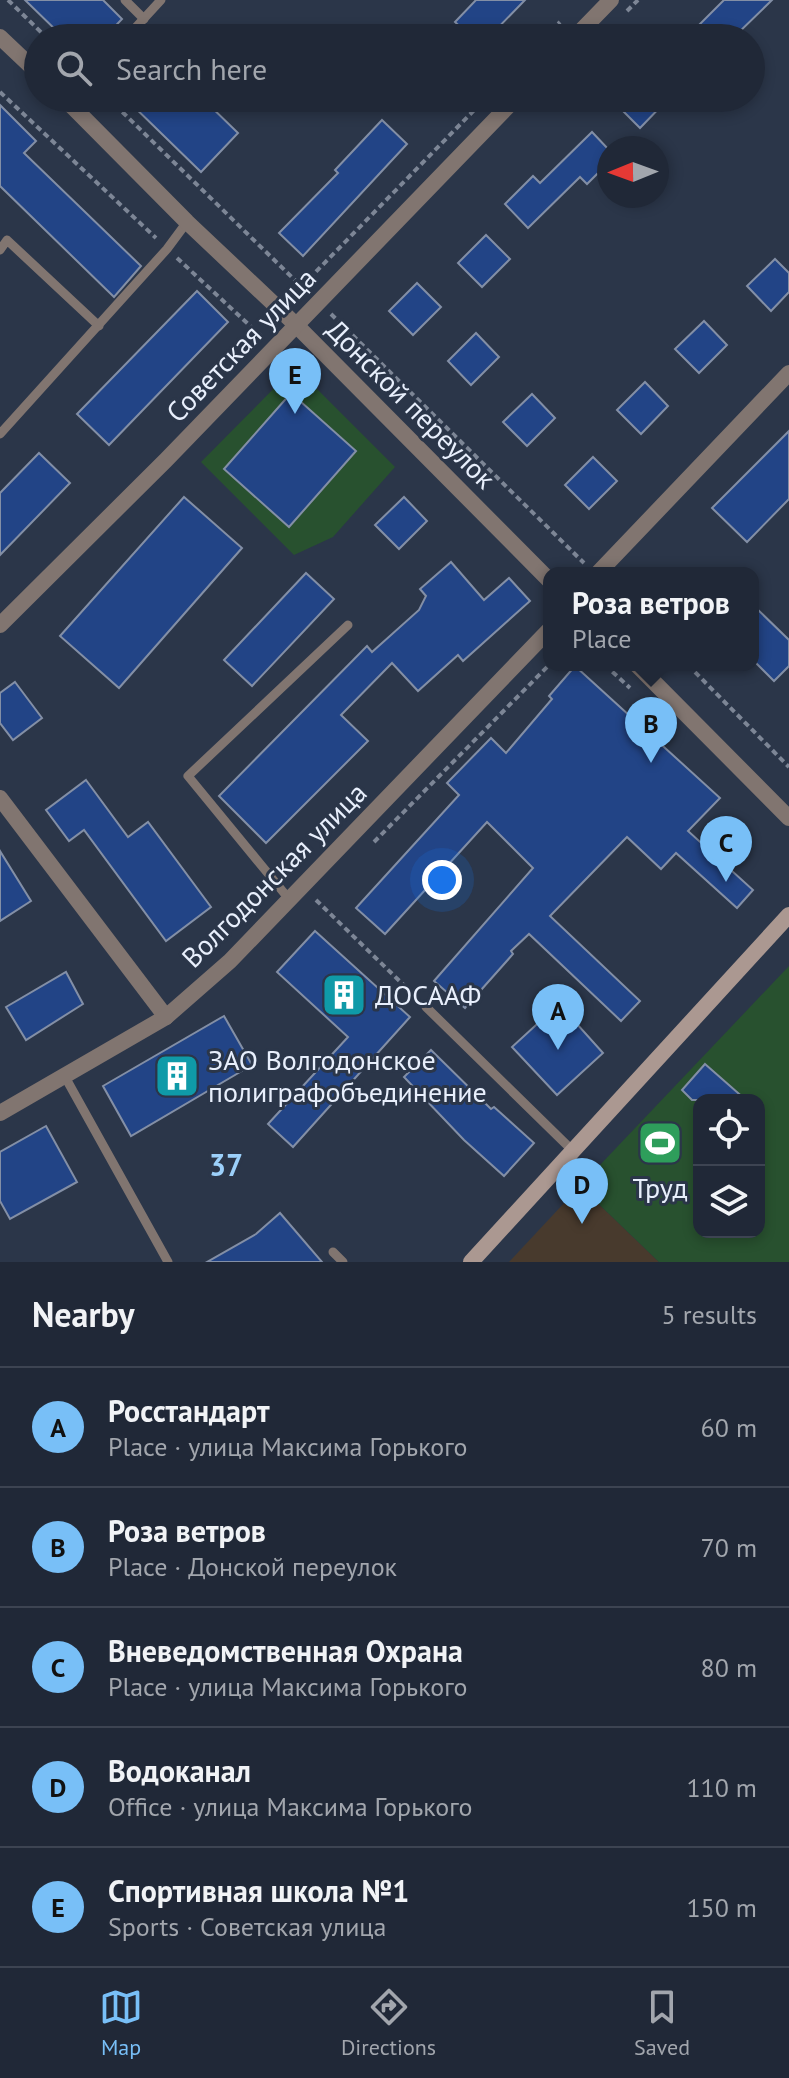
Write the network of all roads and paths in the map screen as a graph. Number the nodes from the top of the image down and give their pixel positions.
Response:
1 (8, 0) edge
2 (125, 0) edge
3 (161, 0) edge
4 (611, 0) edge
5 (144, 19) junction
6 (33, 24) edge
7 (139, 24) edge
8 (588, 24) edge
9 (0, 37) edge
10 (24, 60) edge
11 (0, 92) edge
12 (79, 112) edge
13 (122, 112) edge
14 (472, 112) edge
15 (502, 112) edge
16 (187, 222) junction
17 (167, 249) junction
18 (0, 250) edge
19 (302, 286) junction
20 (318, 302) junction
21 (295, 324) junction
22 (99, 326) junction
23 (273, 348) junction
24 (789, 373) edge
25 (0, 434) edge
26 (589, 567) edge
27 (595, 567) edge
28 (543, 574) edge
29 (0, 625) edge
30 (348, 625) dead end
31 (543, 636) edge
32 (543, 671) edge
33 (643, 671) edge
34 (694, 671) edge
35 (658, 714) dead end
36 (642, 727) dead end
37 (789, 767) edge
38 (0, 798) edge
39 (789, 818) edge
40 (372, 845) dead end
41 (302, 887) junction
42 (289, 899) junction
43 (789, 915) edge
44 (426, 1007) joint
45 (166, 1017) junction
46 (64, 1075) junction
47 (0, 1113) edge
48 (574, 1152) junction
49 (333, 1252) dead end
50 (168, 1262) edge
51 (343, 1262) edge
52 (471, 1262) edge

1 - 6 path
2 - 5 lane
3 - 5 lane
4 - 8 street
5 - 7 lane
9 - 10 street
11 - 17 path
12 - 16 street, Донской переулок
13 - 19 path
14 - 19 path
15 - 20 street, Советская улица
16 - 17 lane
16 - 21 street, Донской переулок
17 - 22 lane
17 - 23 path
18 - 22 lane
19 - 20 path
20 - 21 street, Советская улица
20 - 26 path
21 - 23 street, Советская улица
21 - 28 street, Донской переулок
22 - 25 lane
23 - 29 street, Советская улица
24 - 27 street
30 - 42 lane
31 - 41 street, Волгодонская улица
32 - 40 path
33 - 39 street
34 - 37 path
35 - 36 path
38 - 45 street
41 - 42 street, Волгодонская улица
41 - 44 path
42 - 45 street, Волгодонская улица
43 - 48 street
44 - 48 lane
45 - 46 street, Волгодонская улица
46 - 47 street, Волгодонская улица
46 - 50 lane
48 - 52 street
49 - 51 lane

